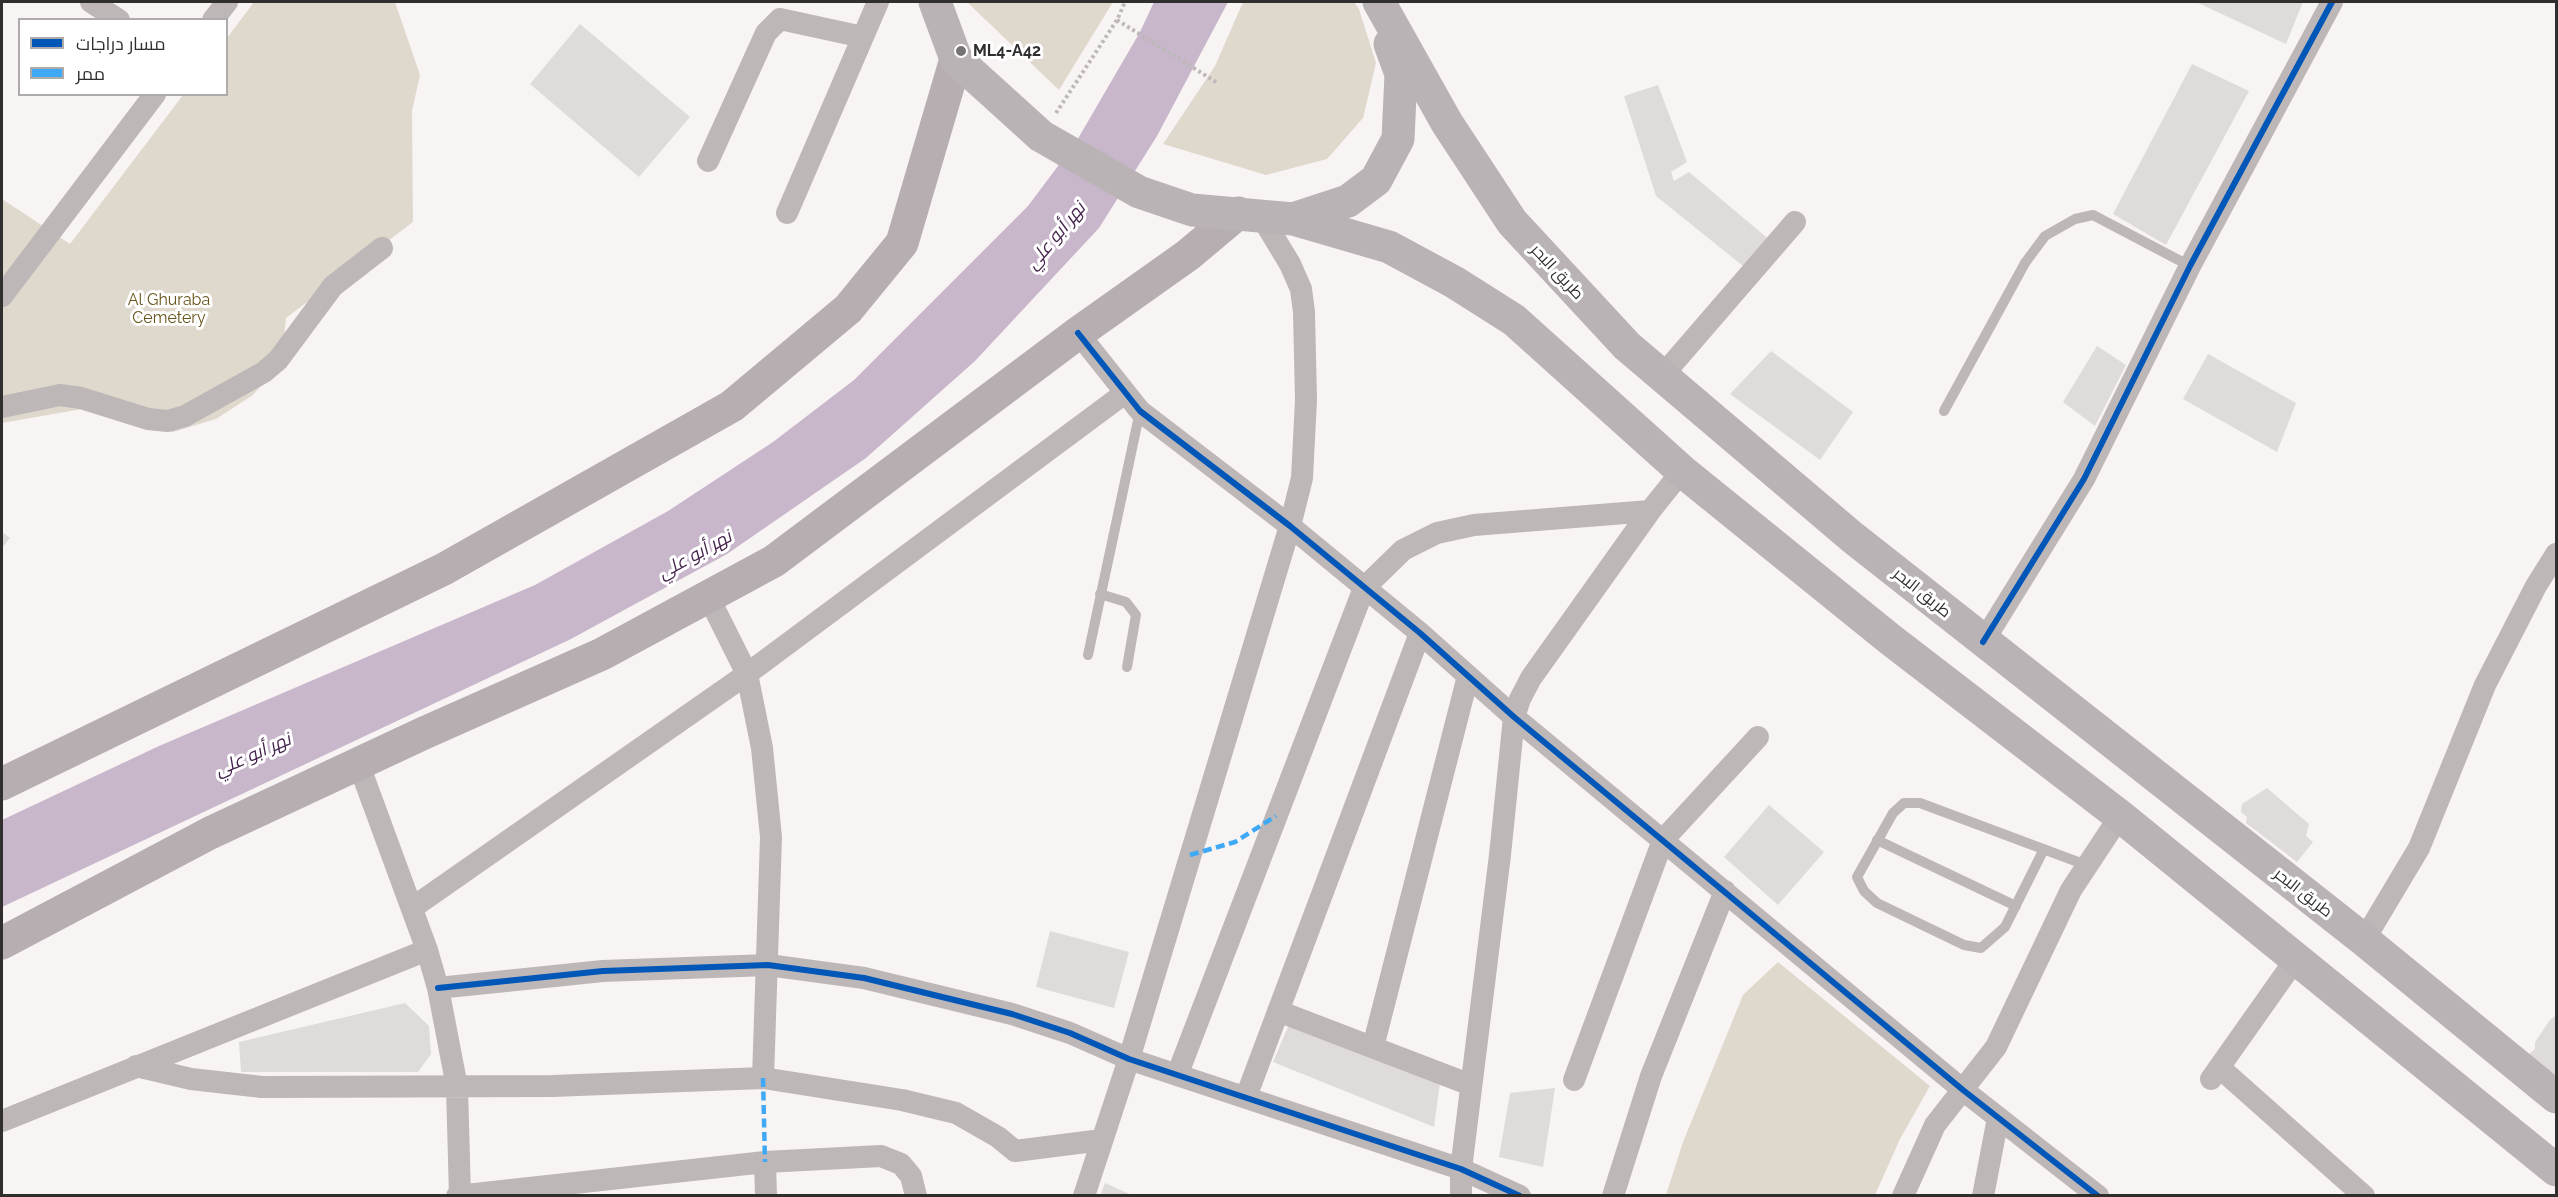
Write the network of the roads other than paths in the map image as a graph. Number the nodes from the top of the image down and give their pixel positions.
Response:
1 (91, 2) edge
2 (227, 2) edge
3 (878, 2) edge
4 (935, 2) edge
5 (1377, 2) edge
6 (2332, 2) edge
7 (116, 18) edge
8 (215, 18) edge
9 (863, 37) junction
10 (956, 58) junction
11 (153, 96) edge
12 (708, 161) dead end
13 (787, 213) dead end
14 (1264, 216) junction
15 (1795, 222) dead end
16 (382, 248) dead end
17 (2190, 266) junction
18 (2, 296) edge
19 (1078, 333) junction
20 (1662, 376) junction
21 (1125, 393) junction
22 (2, 407) edge
23 (1140, 411) junction
24 (1944, 411) dead end
25 (1682, 471) junction
26 (1650, 511) junction
27 (1290, 526) junction
28 (2556, 554) edge
29 (1364, 588) junction
30 (1100, 594) junction
31 (709, 598) junction
32 (1420, 633) junction
33 (1983, 642) junction
34 (1088, 655) dead end
35 (1127, 667) dead end
36 (747, 674) junction
37 (1468, 676) junction
38 (1514, 717) junction
39 (1758, 737) dead end
40 (359, 765) junction
41 (2, 784) edge
42 (2120, 816) junction
43 (1663, 840) junction
44 (1876, 840) junction
45 (2044, 849) junction
46 (2086, 865) junction
47 (1725, 891) junction
48 (2016, 906) junction
49 (412, 908) junction
50 (2364, 940) junction
51 (2, 943) edge
52 (428, 950) junction
53 (2295, 960) junction
54 (768, 965) junction
55 (438, 988) junction
56 (1278, 1011) junction
57 (1373, 1047) junction
58 (1129, 1059) junction
59 (135, 1066) junction
60 (1178, 1073) junction
61 (763, 1078) junction
62 (1574, 1080) dead end
63 (1471, 1085) junction
64 (457, 1087) junction
65 (1963, 1090) junction
66 (1246, 1097) junction
67 (2556, 1097) edge
68 (1998, 1118) junction
69 (2, 1121) edge
70 (1102, 1140) junction
71 (765, 1162) junction
72 (1461, 1169) junction
73 (2556, 1170) edge
74 (459, 1195) edge
75 (766, 1196) edge
76 (916, 1196) edge
77 (1084, 1196) edge
78 (1461, 1196) edge
79 (1520, 1196) edge
80 (1613, 1196) edge
81 (1903, 1196) edge
82 (1983, 1196) edge
83 (2098, 1196) edge
84 (2364, 1196) edge

1 - 7 street
2 - 8 street
3 - 9 street
4 - 10 highway
5 - 14 highway
5 - 20 highway, طريق البحر
6 - 17 street
9 - 12 street
9 - 13 street
10 - 14 highway
10 - 41 main road
11 - 18 street
14 - 19 main road
14 - 25 highway
14 - 27 street
15 - 20 street
16 - 22 street
17 - 24 lane
17 - 33 street
19 - 21 street
19 - 31 main road
20 - 33 highway, طريق البحر
21 - 23 street
21 - 36 street
23 - 27 street
23 - 30 lane
25 - 26 street
25 - 42 highway
26 - 29 street
26 - 38 street
27 - 29 street
27 - 58 street
28 - 50 street
29 - 32 street
29 - 60 street
30 - 34 lane
30 - 35 lane
31 - 36 street
31 - 40 main road
32 - 37 street
32 - 56 street
33 - 50 highway, طريق البحر
36 - 49 street
36 - 54 street
37 - 38 street
37 - 57 street
38 - 43 street
38 - 63 street
39 - 43 street
40 - 49 street
40 - 51 main road
42 - 46 street
42 - 53 highway
43 - 47 street
43 - 62 street
44 - 45 lane
44 - 48 lane
44 - 48 lane
45 - 46 lane
45 - 48 lane
46 - 65 street
47 - 65 street
47 - 80 street
49 - 52 street
50 - 67 highway, طريق البحر
52 - 55 street
52 - 59 street
53 - 73 highway
53 - 84 street
54 - 55 street
54 - 58 street
54 - 61 street
55 - 64 street
56 - 57 street
56 - 66 street
57 - 63 street
58 - 60 street
58 - 70 street
59 - 64 street
59 - 69 street
60 - 66 street
61 - 64 street
61 - 70 street
63 - 72 street
64 - 74 street
65 - 68 street
65 - 81 street
66 - 72 street
68 - 82 street
68 - 83 street
70 - 77 street
71 - 74 street
71 - 75 street
71 - 76 street
72 - 78 street
72 - 79 street

